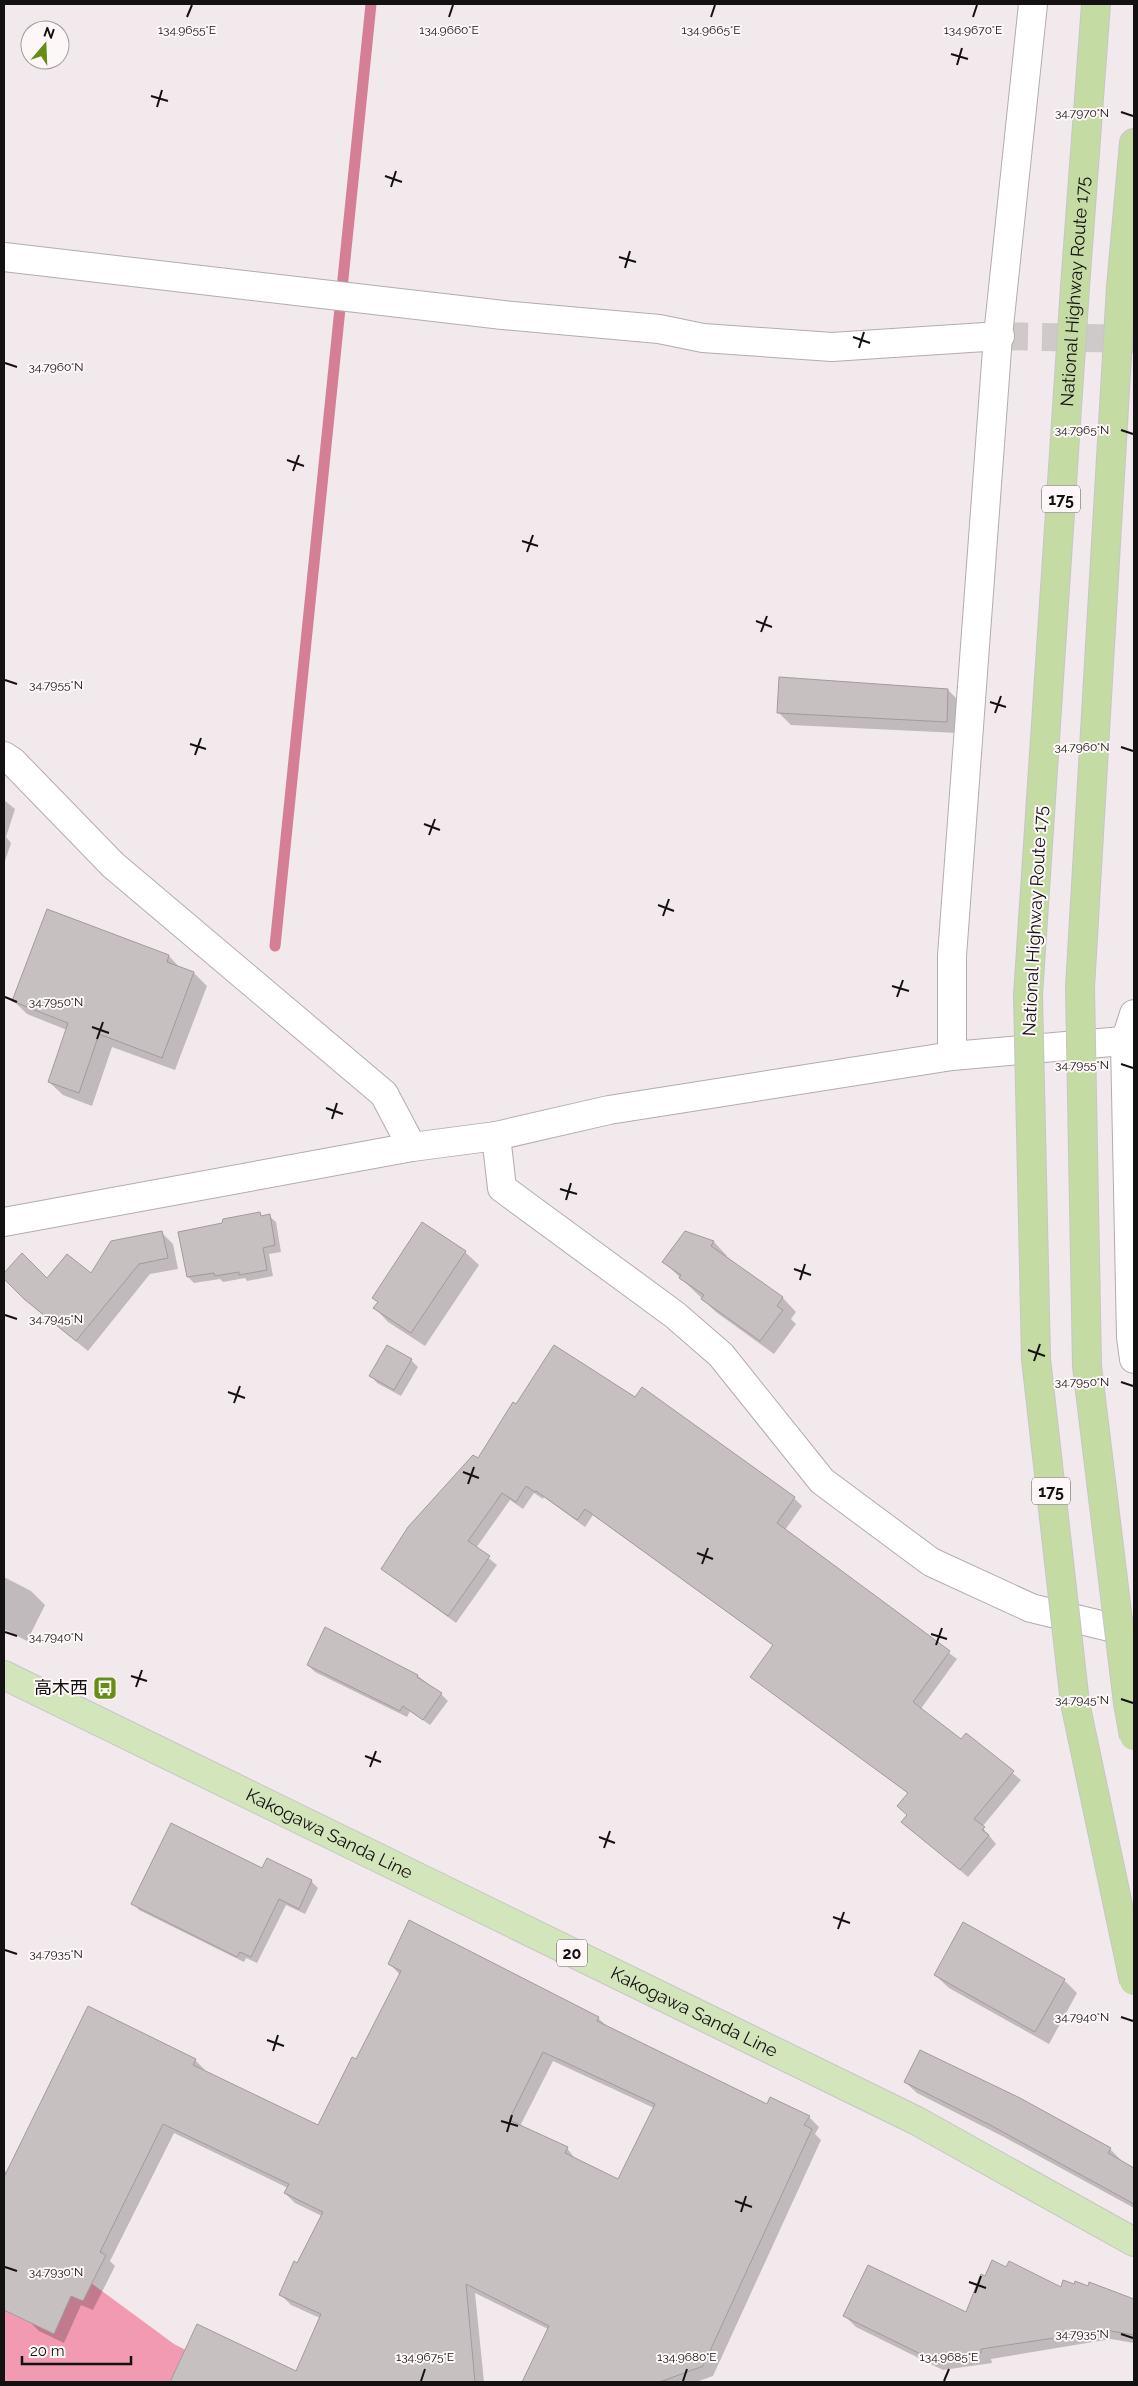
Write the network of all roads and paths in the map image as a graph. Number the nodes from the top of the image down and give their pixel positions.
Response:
1 (1033, 4) edge
2 (1096, 4) edge
3 (1134, 143) edge
4 (4, 257) edge
5 (999, 336) junction
6 (4, 756) edge
7 (1134, 1014) edge
8 (1130, 1041) edge
9 (952, 1056) junction
10 (496, 1136) junction
11 (412, 1147) junction
12 (4, 1222) edge
13 (1134, 1359) edge
14 (1134, 1633) edge
15 (4, 1675) edge
16 (1134, 1736) edge
17 (1134, 1981) edge
18 (1134, 2242) edge

1 - 5 street
2 - 17 highway, National Highway Route 175 / 175, bridge
3 - 16 highway, bridge
4 - 5 street
5 - 9 street
6 - 11 street
7 - 8 street
8 - 9 street
8 - 13 street
9 - 10 street
10 - 11 street
10 - 14 street
11 - 12 street
15 - 18 main road, Kakogawa Sanda Line / 20

